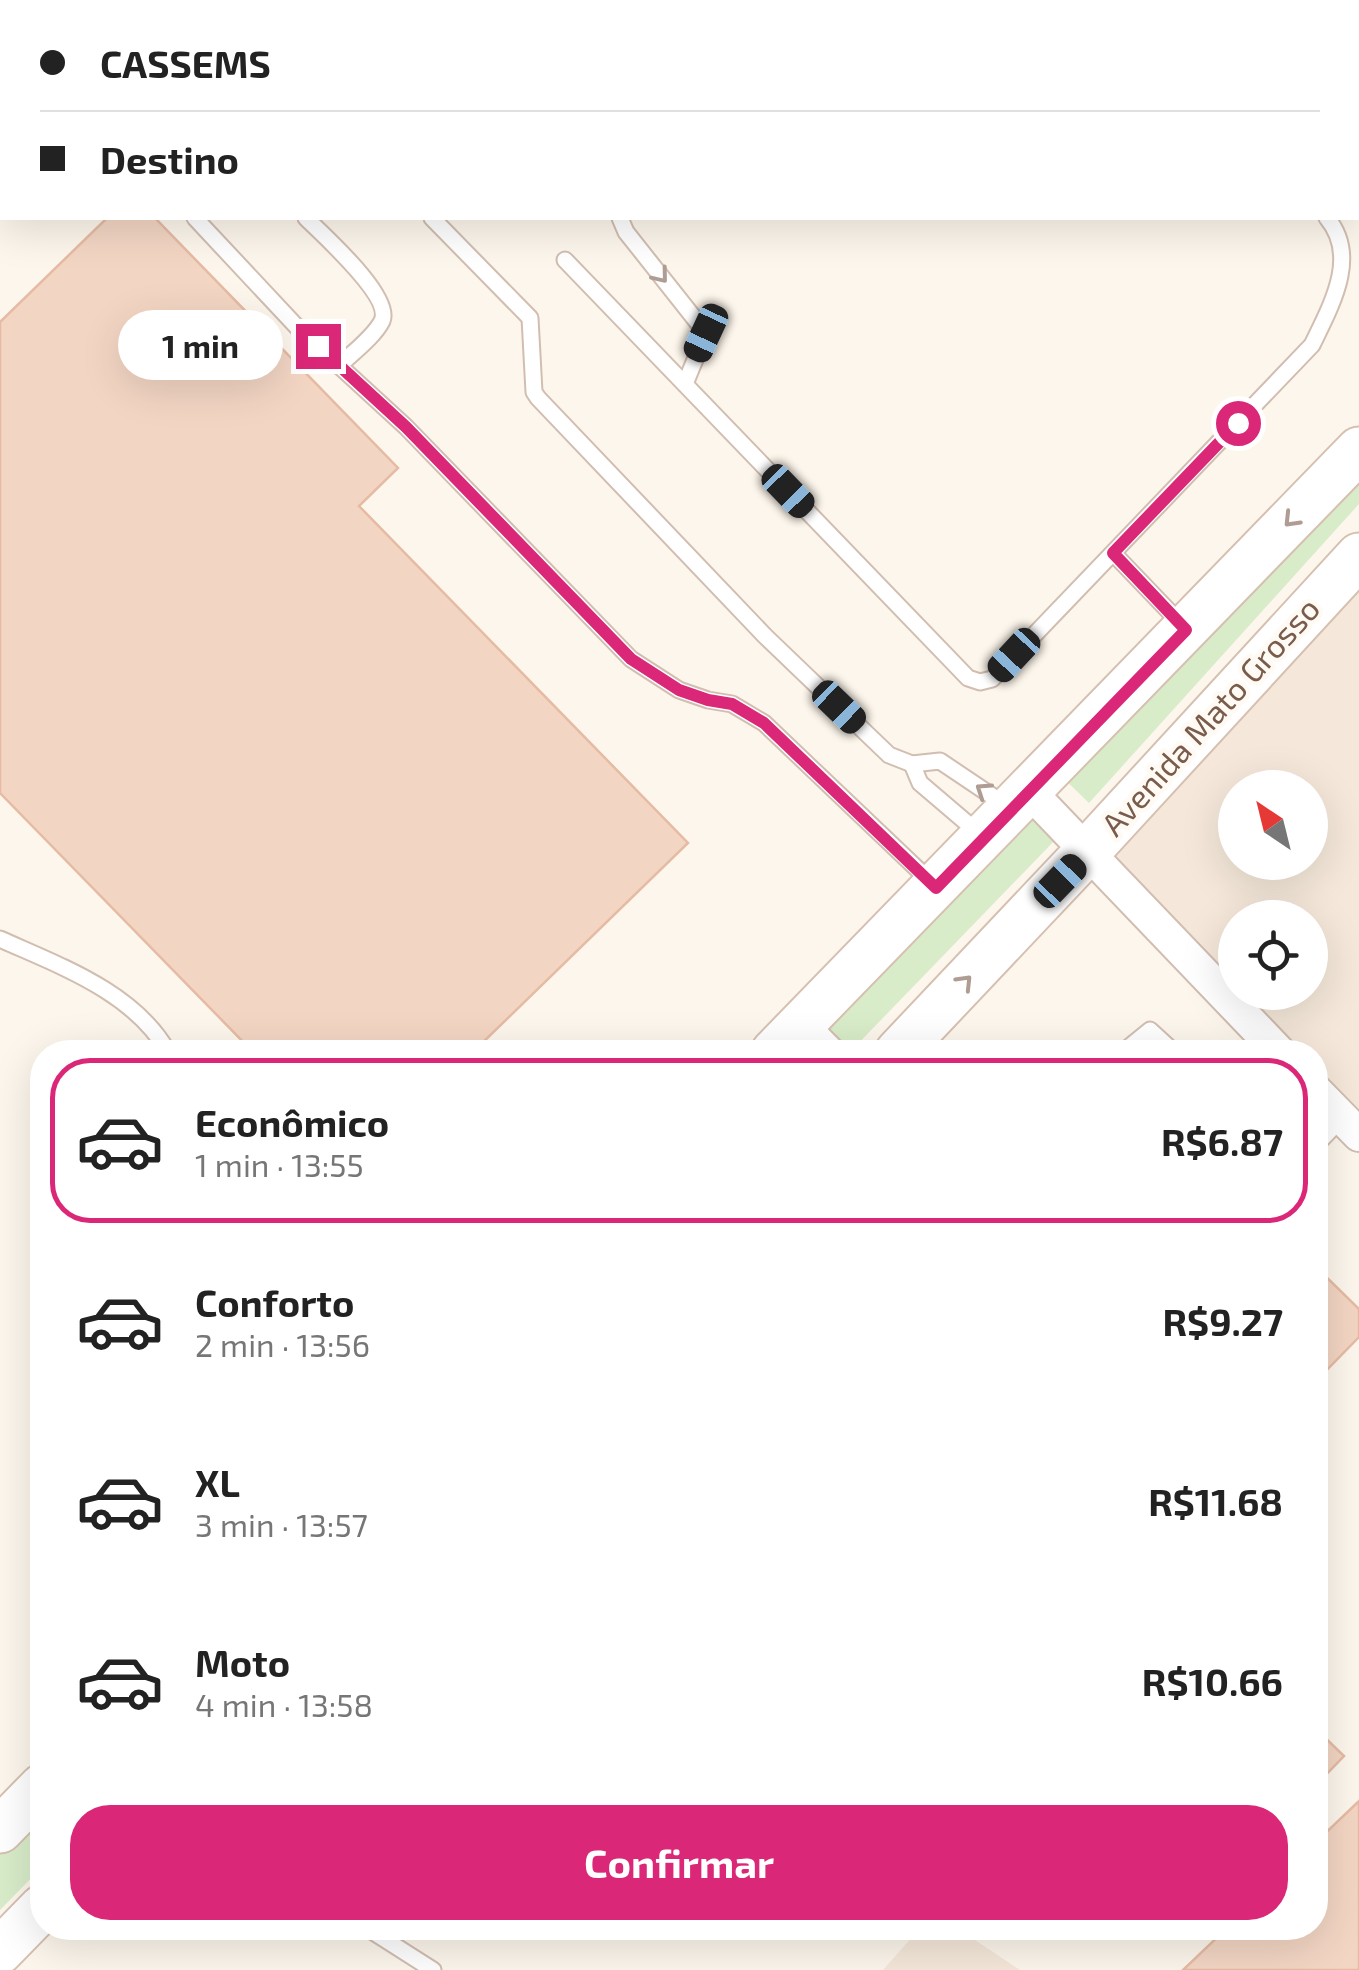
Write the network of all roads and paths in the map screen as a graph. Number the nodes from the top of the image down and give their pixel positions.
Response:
1 (197, 220) edge
2 (308, 220) edge
3 (434, 220) edge
4 (621, 220) edge
5 (1330, 220) edge
6 (565, 260) dead end
7 (339, 366) junction
8 (685, 384) junction
9 (1359, 450) edge
10 (1113, 553) junction
11 (1359, 556) edge
12 (1186, 630) junction
13 (912, 764) junction
14 (1009, 814) junction
15 (1088, 852) junction
16 (936, 888) junction
17 (0, 939) edge
18 (807, 1020) junction
19 (160, 1040) edge
20 (786, 1040) edge
21 (828, 1040) edge
22 (909, 1040) edge
23 (1138, 1040) edge
24 (1161, 1040) edge
25 (1268, 1040) edge
26 (1328, 1103) edge
27 (1350, 1126) edge
28 (1328, 1139) edge
29 (30, 1799) edge
30 (0, 1830) edge
31 (30, 1920) edge
32 (386, 1940) edge
33 (0, 1951) edge
34 (432, 1970) edge

1 - 7 lane
2 - 7 lane
3 - 13 lane
4 -> 8 lane
5 - 10 lane
6 - 8 lane
7 - 16 lane
8 - 10 lane
9 -> 12 main road
10 - 12 lane
11 - 15 main road, Avenida Mato Grosso
12 - 14 main road
13 - 14 lane
14 -> 13 lane
14 - 15 street
14 - 16 main road
22 -> 15 main road, Avenida Mato Grosso
15 - 25 street
16 - 18 main road
17 - 19 lane
18 - 20 main road
18 - 21 lane
23 - 24 lane
26 - 27 street
27 - 28 lane
29 - 30 main road
31 - 33 main road
32 - 34 lane

